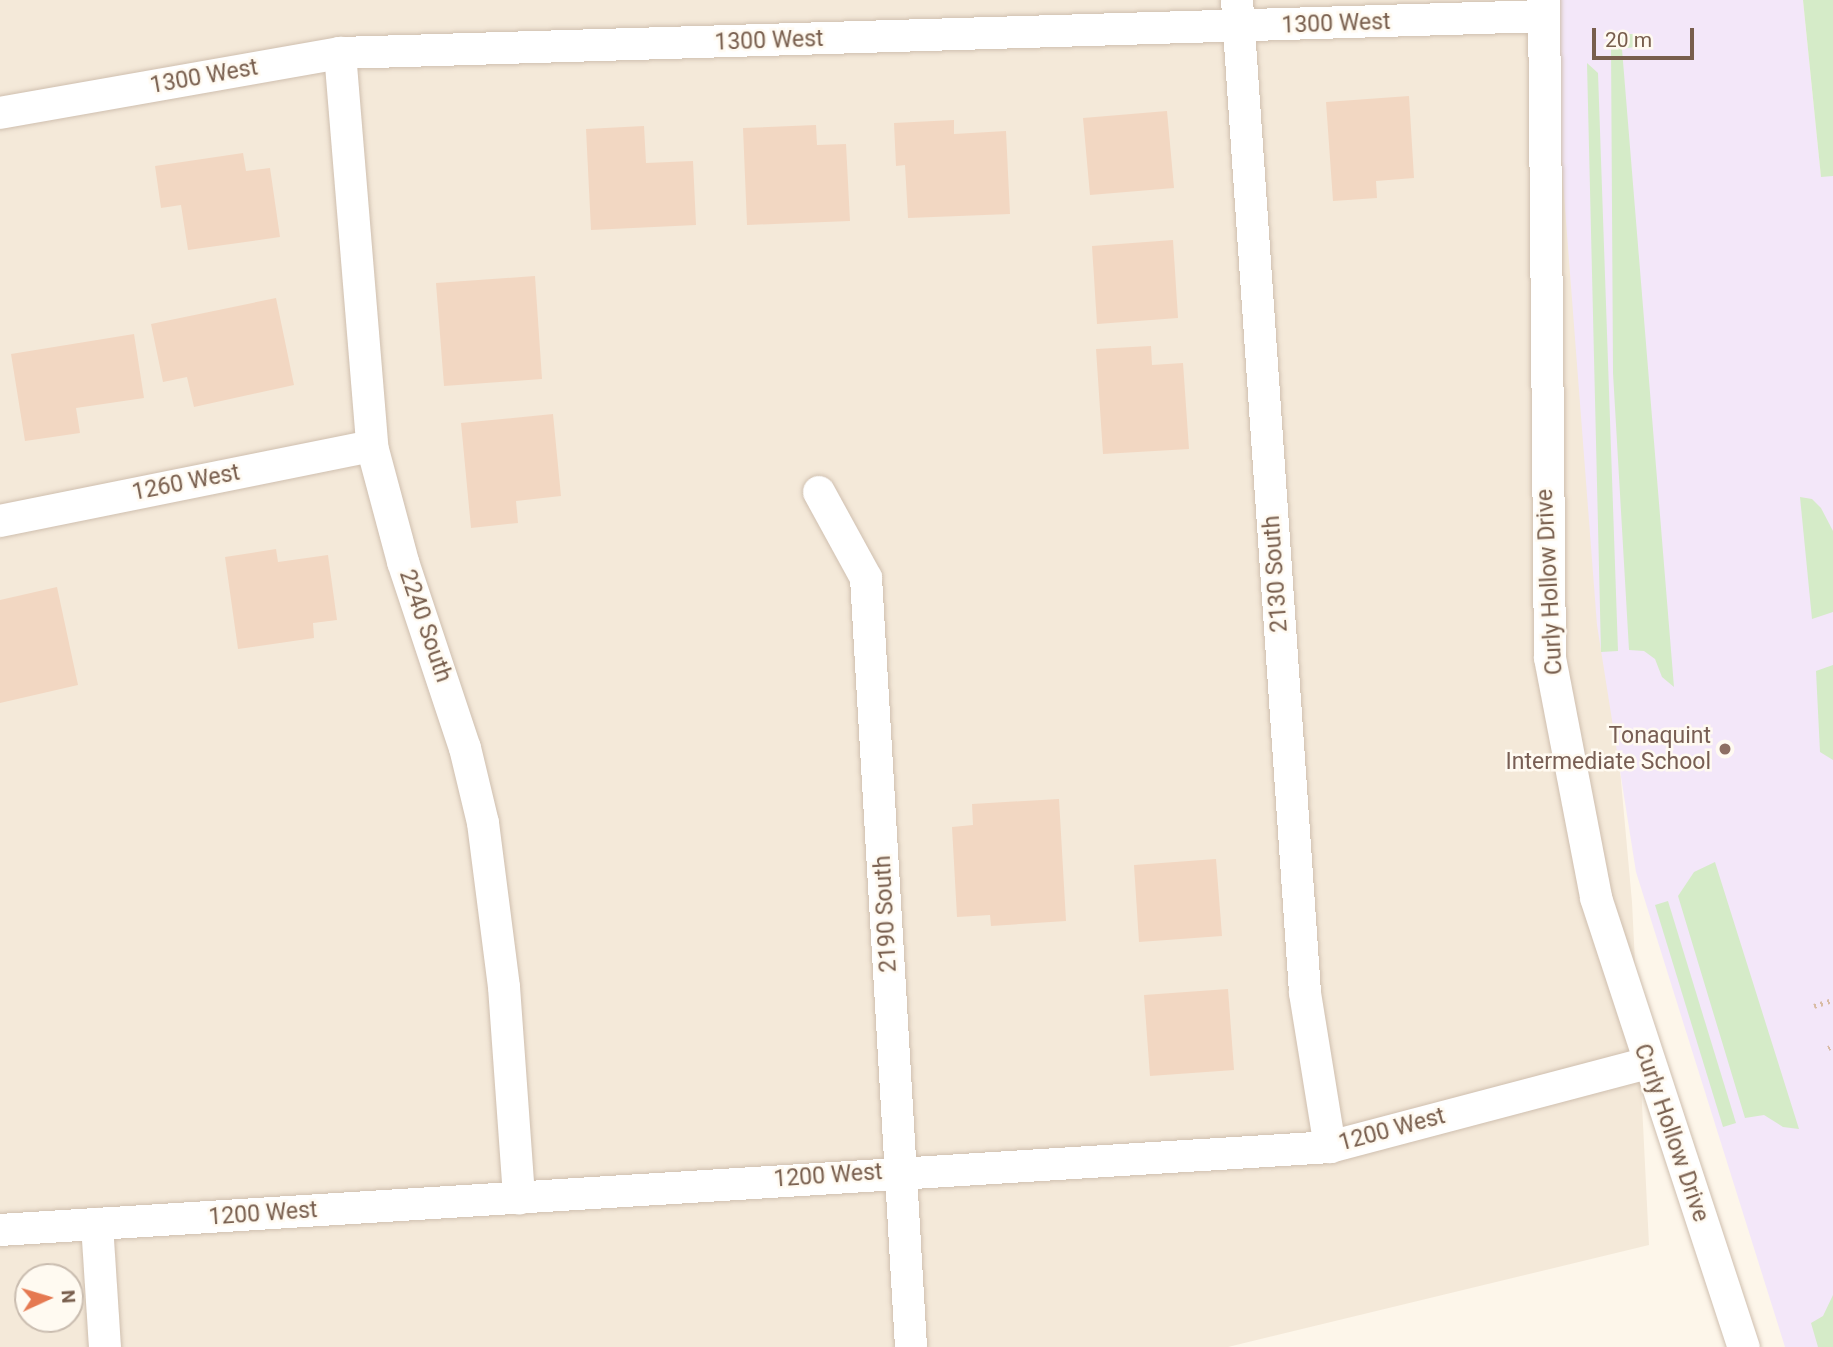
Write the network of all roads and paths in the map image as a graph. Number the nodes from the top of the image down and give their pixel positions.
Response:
1 (1543, 8) edge
2 (1238, 14) edge
3 (340, 53) junction
4 (1, 110) edge
5 (372, 446) junction
6 (818, 492) dead end
7 (0, 521) edge
8 (1833, 1000) edge
9 (1815, 1006) dead end
10 (1647, 1063) junction
11 (1330, 1147) junction
12 (900, 1171) junction
13 (519, 1198) junction
14 (97, 1224) junction
15 (0, 1230) edge
16 (106, 1347) edge
17 (911, 1347) edge
18 (1744, 1347) edge

1 - 2 street, 1300 West
1 - 10 street, Curly Hollow Drive
2 - 3 street, 1300 West
2 - 11 street, 2130 South
3 - 4 street, 1300 West
3 - 5 street, 2240 South
5 - 7 street, 1260 West
5 - 13 street, 2240 South
6 - 12 street, 2190 South
8 - 9 path
10 - 11 street, 1200 West
10 - 18 street, Curly Hollow Drive
11 - 12 street, 1200 West
12 - 13 street, 1200 West
12 - 17 street, 2190 South
13 - 14 street, 1200 West
14 - 15 street, 1200 West
14 - 16 street

